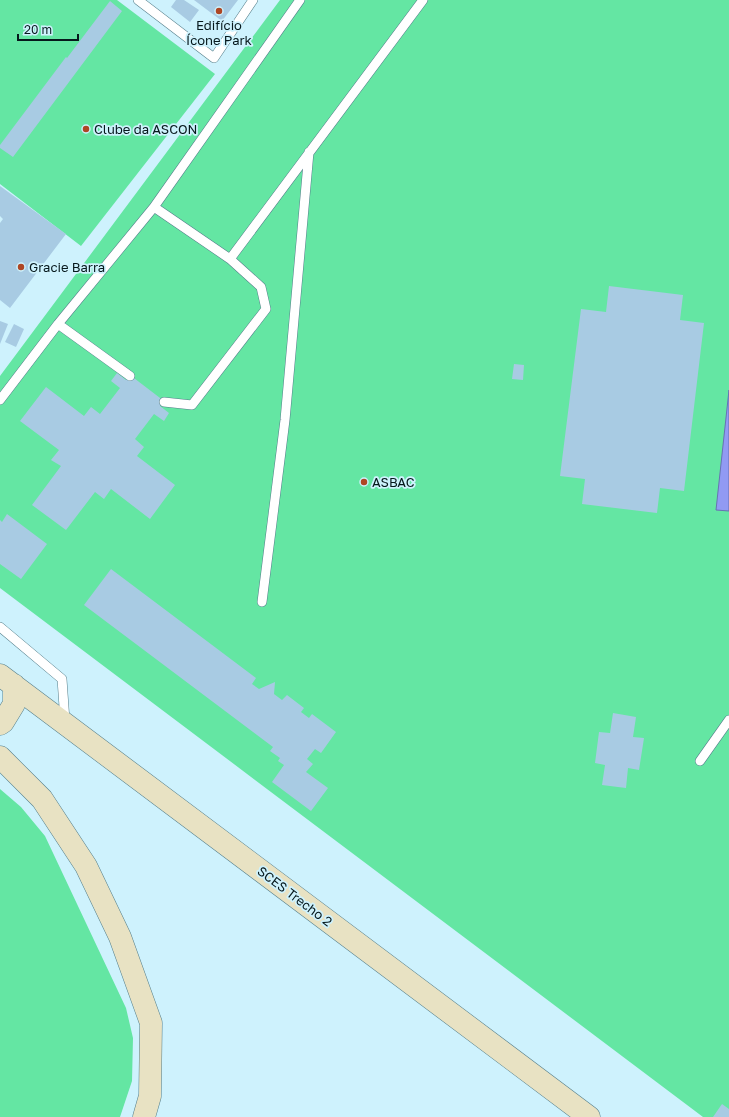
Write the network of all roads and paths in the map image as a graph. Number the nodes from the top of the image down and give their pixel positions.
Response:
1 (138, 0) edge
2 (253, 0) edge
3 (300, 0) edge
4 (421, 1) edge
5 (310, 152) junction
6 (154, 207) junction
7 (230, 259) junction
8 (58, 324) junction
9 (130, 376) dead end
10 (0, 400) edge
11 (164, 402) dead end
12 (262, 602) dead end
13 (0, 627) edge
14 (7, 680) edge
15 (729, 720) edge
16 (65, 723) junction
17 (0, 724) edge
18 (0, 757) edge
19 (700, 761) dead end
20 (144, 1117) edge
21 (589, 1117) edge

1 - 2 lane
3 - 6 lane
4 - 5 lane
5 - 7 lane
5 - 12 lane
6 - 7 lane
6 - 8 lane
7 - 11 lane
8 - 9 lane
8 - 10 lane
13 - 16 lane
14 - 16 main road, SCES Trecho 2
14 - 17 main road
15 - 19 lane
16 - 21 main road, SCES Trecho 2
18 - 20 main road

